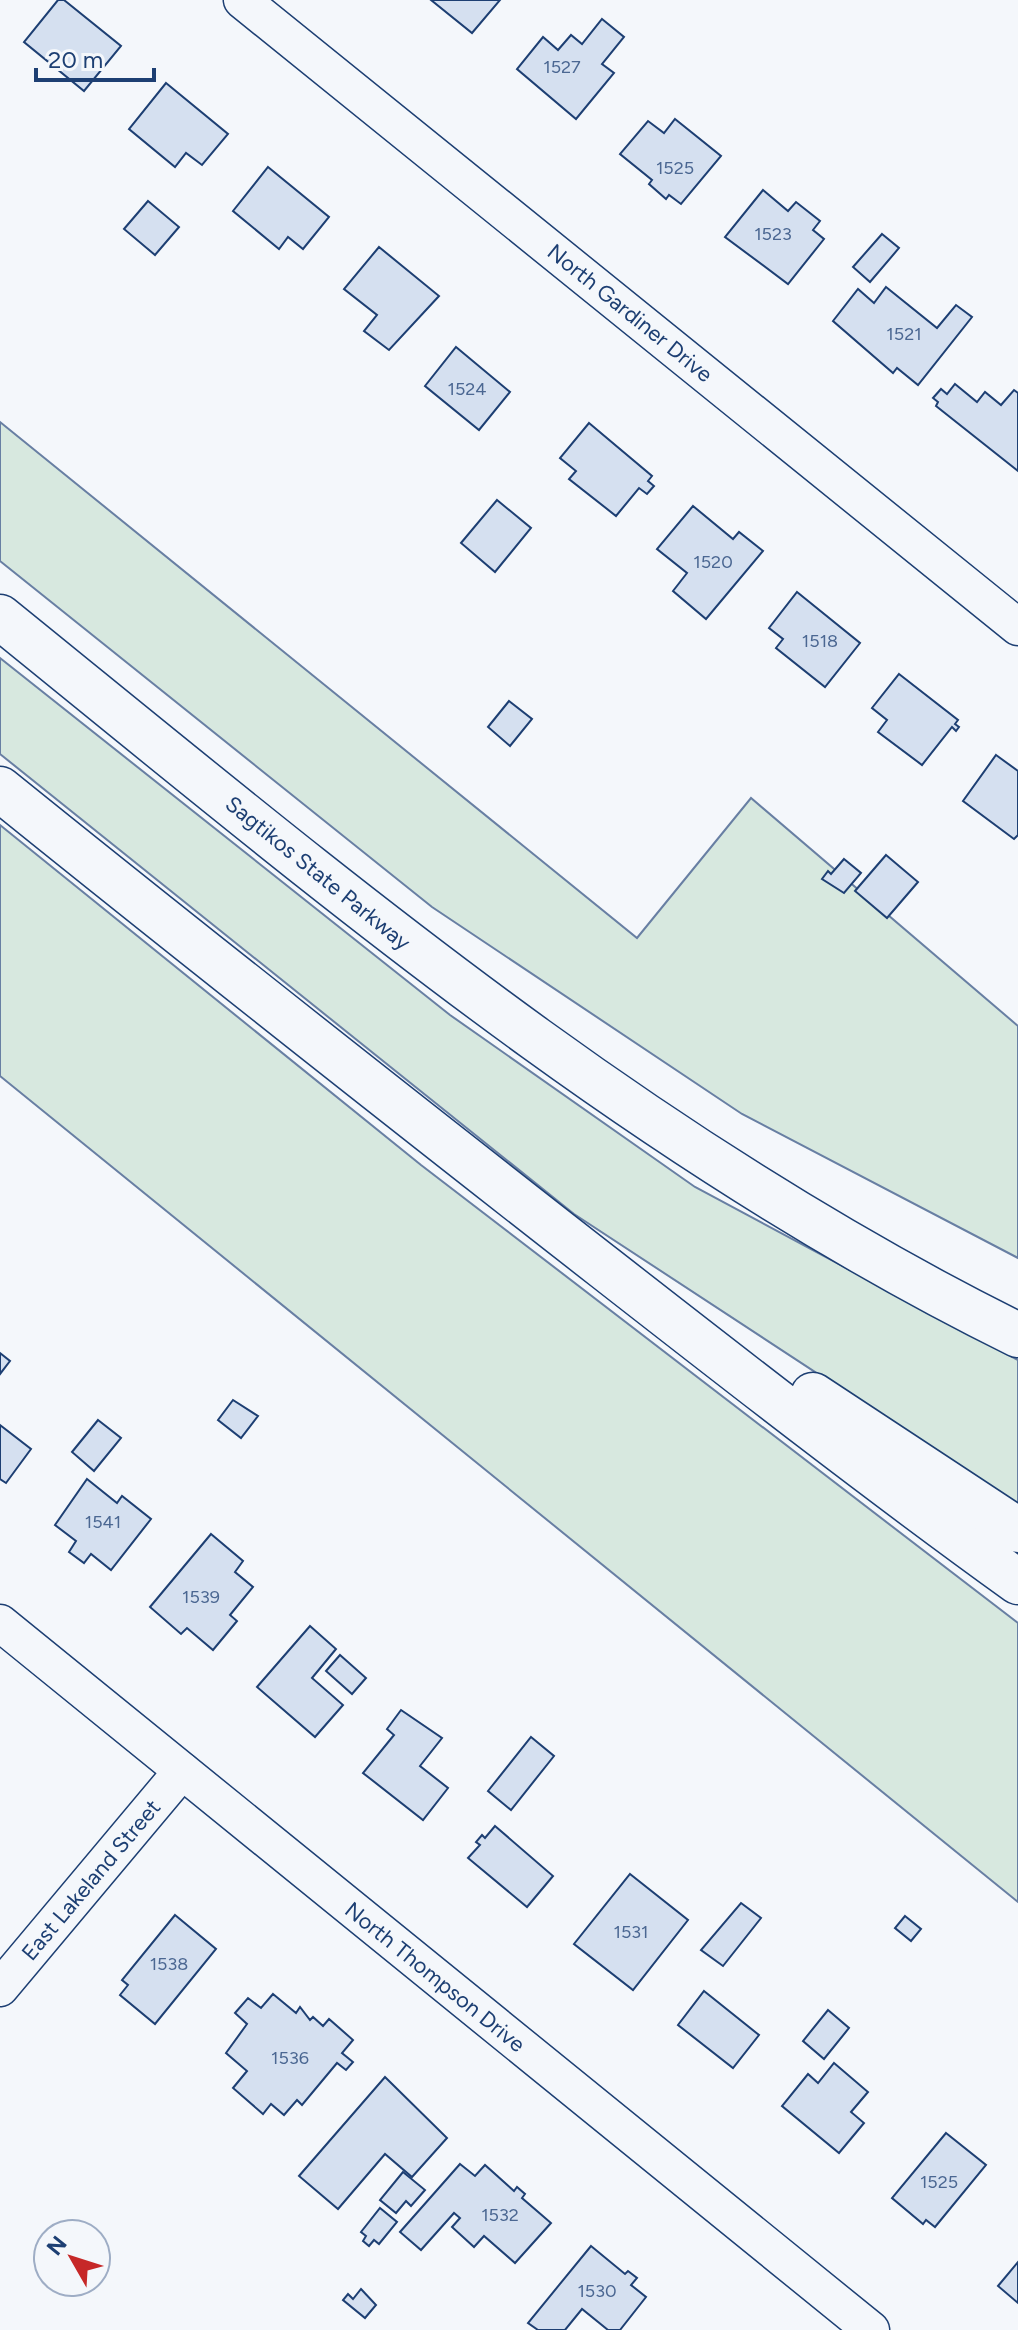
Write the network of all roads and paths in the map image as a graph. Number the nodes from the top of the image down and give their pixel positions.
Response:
1 (242, 0) edge
2 (0, 617) edge
3 (1018, 627) edge
4 (0, 789) edge
5 (218, 965) junction
6 (644, 1118) junction
7 (1018, 1308) edge
8 (1018, 1335) edge
9 (1018, 1530) edge
10 (1018, 1582) edge
11 (0, 1623) edge
12 (182, 1771) junction
13 (0, 1988) edge
14 (871, 2330) edge

1 - 3 street, North Gardiner Drive
2 - 6 highway, Sagtikos State Parkway
4 - 5 highway
5 - 9 highway
5 - 10 highway
6 - 7 highway
6 - 8 highway
11 - 12 street, North Thompson Drive
12 - 13 street, East Lakeland Street
12 - 14 street, North Thompson Drive

